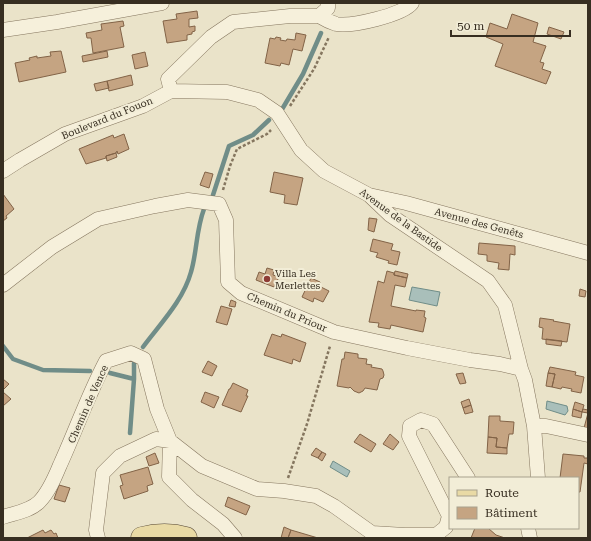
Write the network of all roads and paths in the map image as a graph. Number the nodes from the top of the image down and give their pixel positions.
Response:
1 (162, 3) edge
2 (328, 3) edge
3 (412, 3) edge
4 (319, 16) junction
5 (336, 24) junction
6 (3, 30) edge
7 (171, 91) junction
8 (282, 119) junction
9 (3, 171) edge
10 (369, 195) junction
11 (219, 204) junction
12 (588, 253) edge
13 (3, 285) edge
14 (334, 332) junction
15 (521, 369) junction
16 (534, 426) junction
17 (588, 435) edge
18 (170, 441) junction
19 (467, 477) edge
20 (538, 477) edge
21 (288, 478) dead end
22 (3, 516) edge
23 (449, 516) edge
24 (449, 516) edge
25 (437, 536) edge
26 (98, 538) edge
27 (142, 538) edge
28 (186, 538) edge
29 (235, 538) edge

1 - 6 street
2 - 4 street
3 - 5 street
4 - 5 street
4 - 7 street
5 - 8 path
7 - 8 street, Avenue de la Bastide
7 - 9 street, Boulevard du Fouon
8 - 10 street, Avenue de la Bastide
8 - 11 path
10 - 12 street, Avenue des Genêts
10 - 15 street, Avenue de la Bastide
11 - 13 street
11 - 14 street, Chemin du Priour
14 - 15 street, Chemin du Priour
14 - 21 path
15 - 16 street, Avenue de la Bastide
16 - 17 street
16 - 20 street, Avenue de la Bastide
18 - 22 street, Chemin de Vence
18 - 25 street
18 - 26 street
18 - 29 street
19 - 23 street
24 - 25 street
27 - 28 main road

